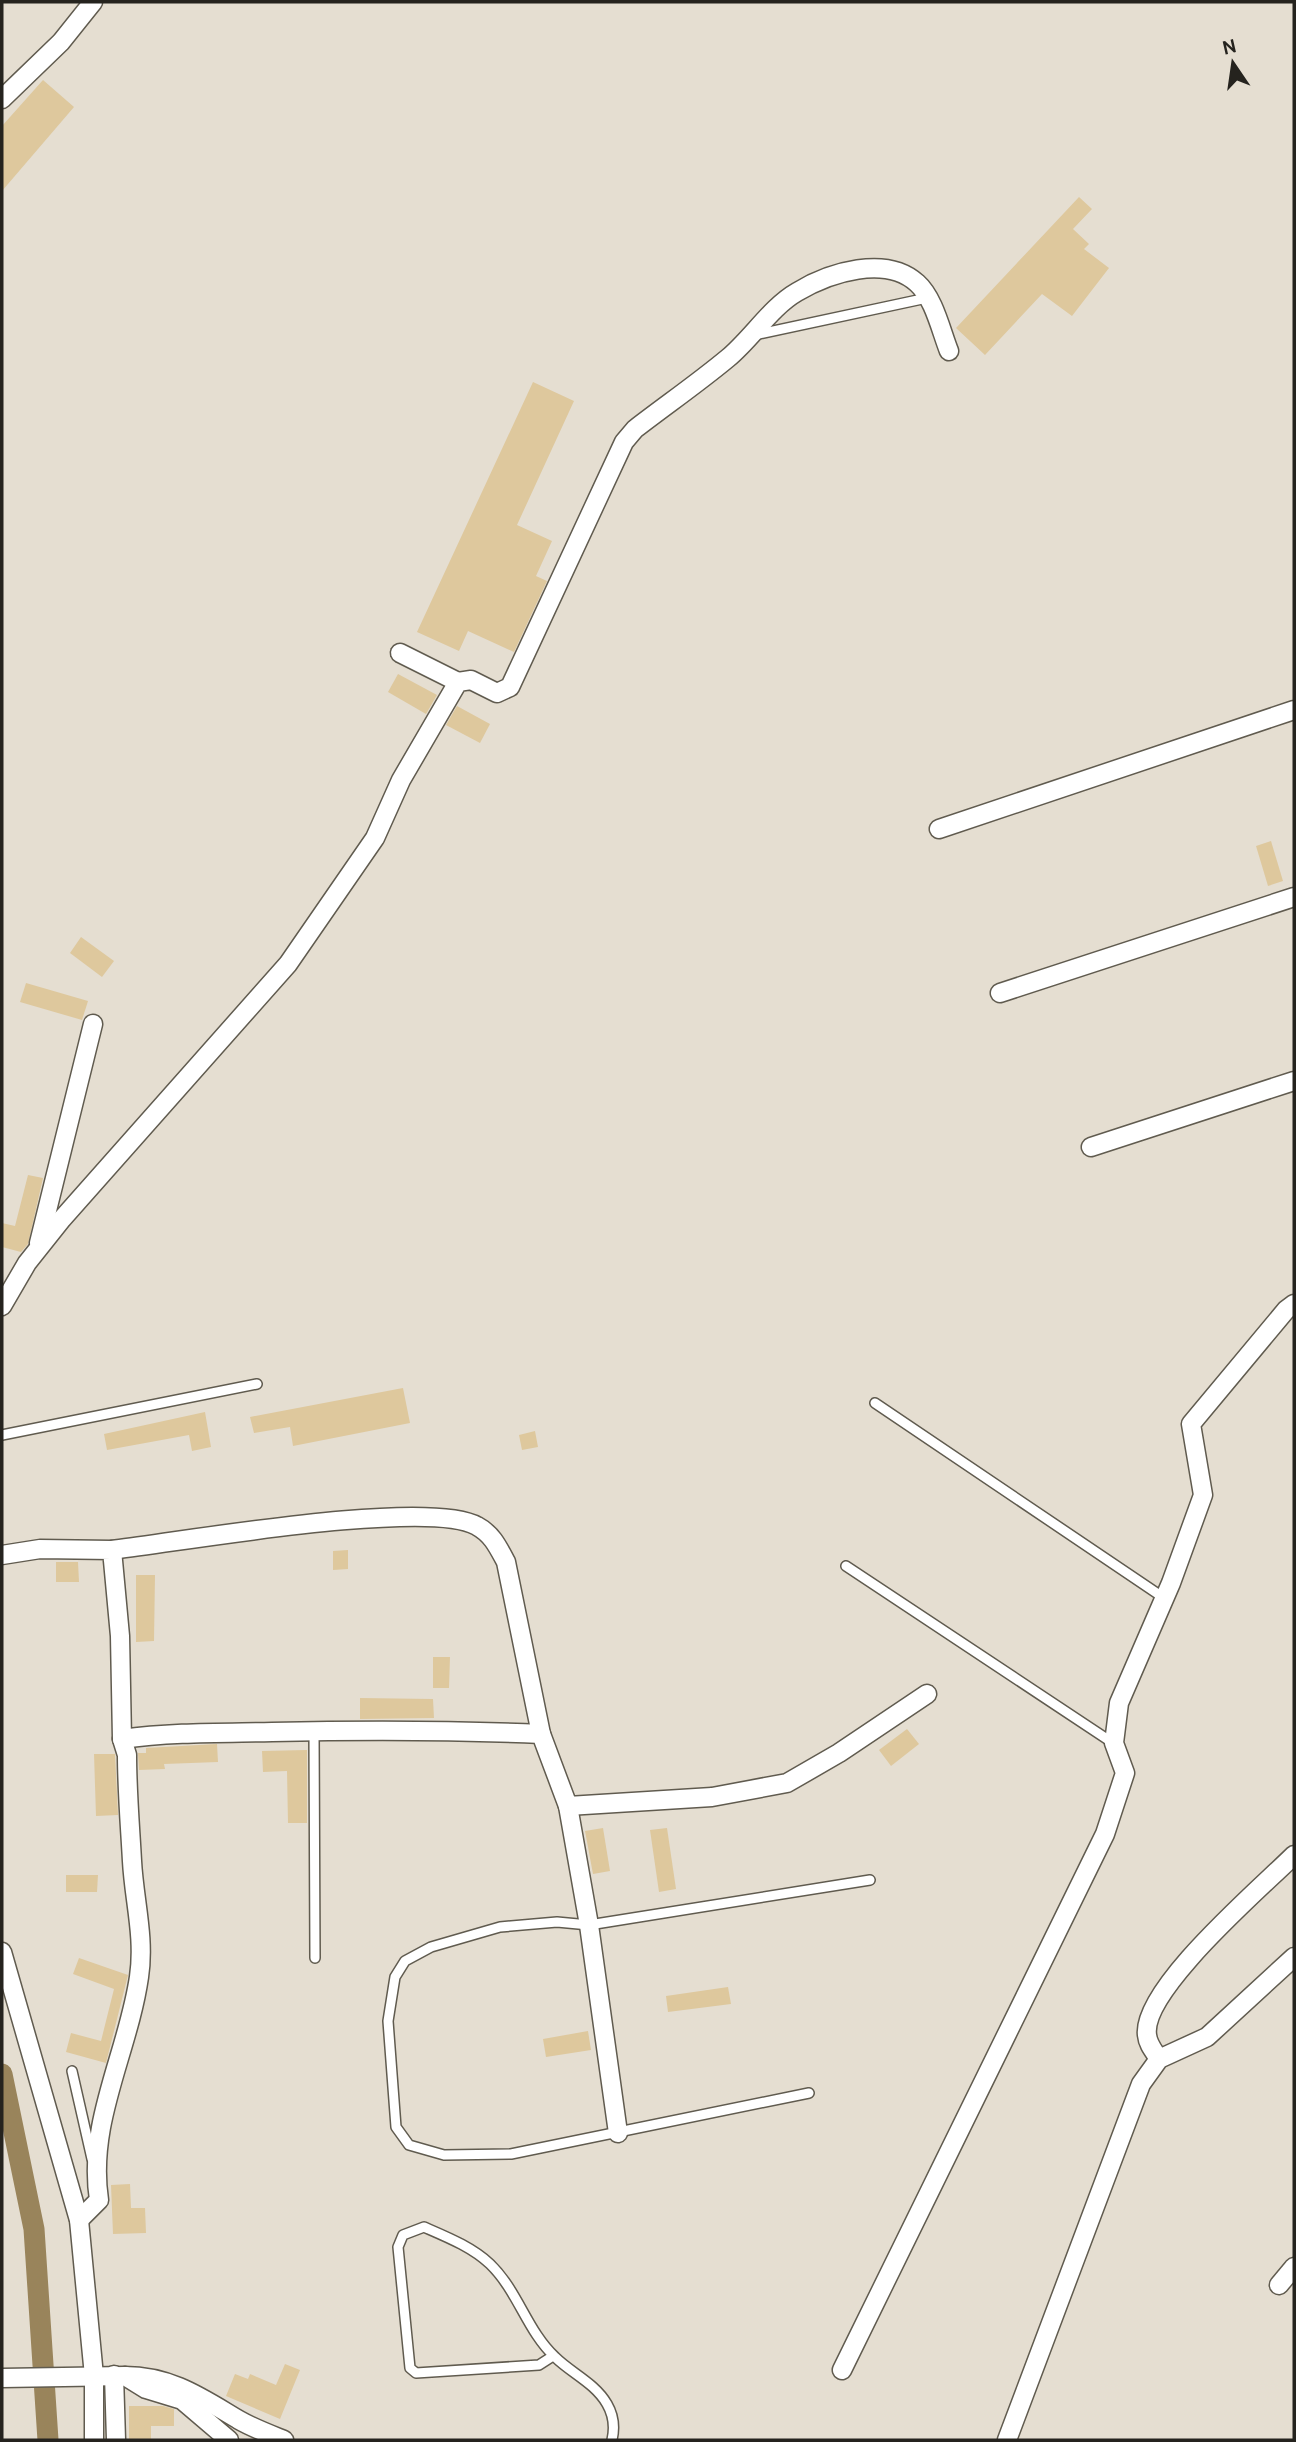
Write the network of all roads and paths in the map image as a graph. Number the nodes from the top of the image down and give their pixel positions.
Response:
1 (93, 2) edge
2 (2, 99) edge
3 (928, 298) junction
4 (751, 335) junction
5 (949, 351) dead end
6 (400, 653) dead end
7 (458, 682) junction
8 (1294, 710) edge
9 (939, 830) dead end
10 (1294, 897) edge
11 (1000, 992) dead end
12 (93, 1024) dead end
13 (1294, 1081) edge
14 (1091, 1147) dead end
15 (38, 1250) junction
16 (1294, 1304) edge
17 (2, 1306) edge
18 (257, 1384) dead end
19 (875, 1402) dead end
20 (2, 1436) edge
21 (113, 1550) junction
22 (2, 1555) edge
23 (846, 1566) dead end
24 (1164, 1598) junction
25 (927, 1695) dead end
26 (314, 1731) junction
27 (541, 1734) junction
28 (122, 1739) junction
29 (1114, 1743) junction
30 (568, 1806) junction
31 (1294, 1855) edge
32 (870, 1880) dead end
33 (589, 1925) junction
34 (2, 1952) edge
35 (1294, 1957) edge
36 (315, 1958) dead end
37 (1159, 2059) junction
38 (72, 2071) dead end
39 (809, 2093) dead end
40 (618, 2133) junction
41 (95, 2171) junction
42 (79, 2220) junction
43 (1294, 2267) edge
44 (1279, 2285) dead end
45 (553, 2356) junction
46 (842, 2370) dead end
47 (94, 2376) junction
48 (119, 2376) junction
49 (2, 2378) edge
50 (94, 2440) edge
51 (116, 2440) edge
52 (229, 2440) edge
53 (284, 2440) edge
54 (612, 2440) edge
55 (1007, 2440) edge

1 - 2 street
3 - 4 lane
3 - 4 street
3 - 5 street
4 - 7 street
6 - 7 street
7 - 15 street
8 - 9 street
10 - 11 street
12 - 15 street
13 - 14 street
15 - 17 street
16 - 24 street
18 - 20 lane
19 - 24 lane
21 - 22 street
21 - 27 street
21 - 28 street
23 - 29 lane
24 - 29 street
25 - 30 street
26 - 27 street
26 - 28 street
26 - 36 lane
27 - 30 street
28 - 41 street
29 - 46 street
30 - 33 street
31 - 37 street
32 - 33 lane
33 - 40 street
33 - 40 lane
34 - 42 street
35 - 37 street
37 - 55 street
38 - 41 lane
39 - 40 lane
41 - 42 street
42 - 47 street
43 - 44 street
45 - 45 lane
45 - 54 lane
47 - 48 street
47 - 49 street
47 - 50 street
48 - 51 street
48 - 52 street
48 - 53 street

